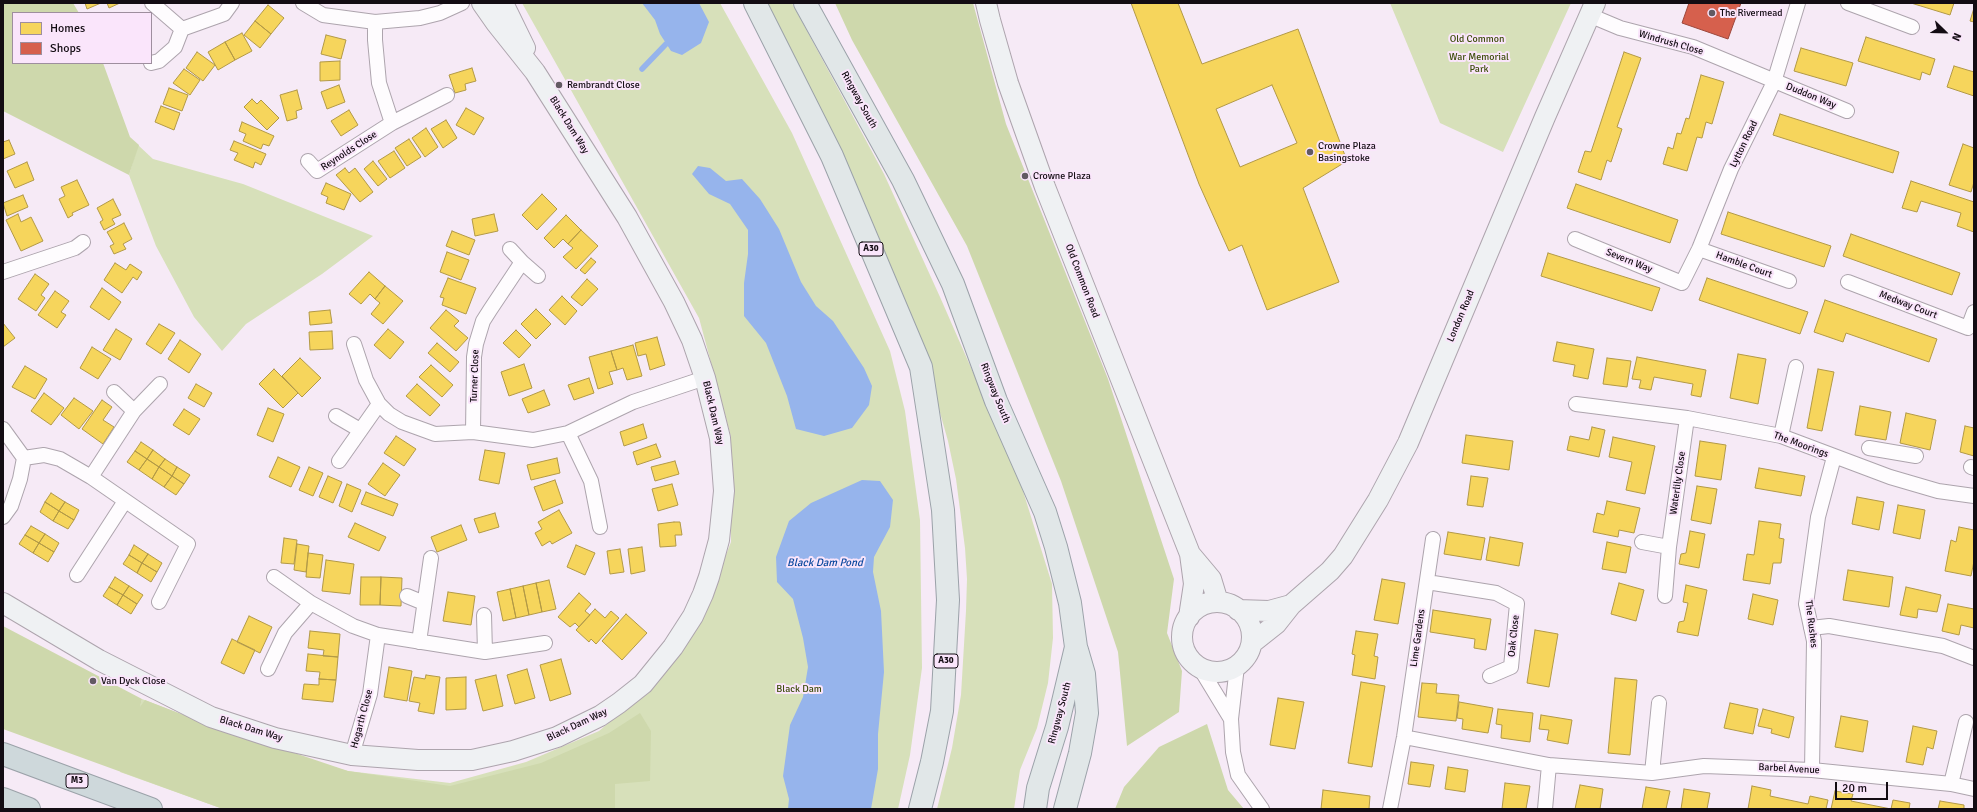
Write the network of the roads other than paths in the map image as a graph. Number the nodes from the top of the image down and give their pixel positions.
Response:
1 (152, 3) edge
2 (232, 3) edge
3 (303, 3) edge
4 (462, 3) edge
5 (482, 3) edge
6 (503, 3) edge
7 (754, 3) edge
8 (805, 3) edge
9 (986, 3) edge
10 (1798, 3) edge
11 (1848, 3) edge
12 (1592, 9) edge
13 (375, 22) junction
14 (1912, 26) dead end
15 (182, 29) junction
16 (152, 63) edge
17 (535, 72) junction
18 (1774, 82) junction
19 (447, 95) dead end
20 (1847, 111) dead end
21 (392, 123) junction
22 (308, 161) dead end
23 (1576, 239) dead end
24 (80, 249) dead end
25 (510, 249) dead end
26 (1699, 249) junction
27 (522, 262) junction
28 (3, 272) edge
29 (538, 276) dead end
30 (1790, 281) dead end
31 (1848, 282) dead end
32 (1682, 283) joint
33 (1974, 312) edge
34 (354, 344) dead end
35 (1796, 367) dead end
36 (705, 378) junction
37 (160, 384) dead end
38 (114, 392) dead end
39 (379, 404) junction
40 (1576, 404) dead end
41 (134, 411) junction
42 (336, 416) dead end
43 (1687, 418) junction
44 (3, 429) edge
45 (360, 430) junction
46 (474, 432) junction
47 (568, 433) junction
48 (1780, 436) junction
49 (1869, 448) dead end
50 (1893, 452) junction
51 (1916, 456) dead end
52 (1834, 457) junction
53 (24, 458) junction
54 (339, 461) dead end
55 (1890, 477) junction
56 (90, 478) junction
57 (591, 481) junction
58 (604, 495) dead end
59 (1974, 496) edge
60 (125, 501) junction
61 (3, 517) edge
62 (600, 527) dead end
63 (1433, 539) dead end
64 (1642, 542) dead end
65 (1669, 547) junction
66 (1190, 554) junction
67 (431, 558) dead end
68 (77, 575) dead end
69 (274, 577) dead end
70 (1427, 582) junction
71 (407, 596) dead end
72 (1665, 596) dead end
73 (159, 602) dead end
74 (1218, 602) junction
75 (3, 603) edge
76 (311, 603) junction
77 (424, 603) junction
78 (1291, 605) junction
79 (1238, 610) junction
80 (484, 615) dead end
81 (1189, 617) junction
82 (1811, 628) junction
83 (378, 635) junction
84 (419, 642) junction
85 (545, 643) dead end
86 (1252, 643) junction
87 (1076, 647) junction
88 (485, 652) junction
89 (1974, 658) edge
90 (1238, 666) junction
91 (1200, 668) junction
92 (268, 669) dead end
93 (1490, 676) dead end
94 (1659, 703) dead end
95 (1231, 719) junction
96 (1966, 722) dead end
97 (1404, 737) junction
98 (3, 754) edge
99 (352, 755) junction
100 (1549, 765) junction
101 (1812, 770) junction
102 (1652, 773) junction
103 (1951, 784) junction
104 (1974, 789) edge
105 (3, 799) edge
106 (29, 809) edge
107 (151, 809) edge
108 (920, 809) edge
109 (1034, 809) edge
110 (1065, 809) edge
111 (1262, 809) edge
112 (1390, 809) edge
113 (1545, 809) edge

1 - 15 street
2 - 15 street
3 - 13 street
4 - 13 street
5 - 17 street, Black Dam Way
6 - 17 street, Black Dam Way
7 - 108 main road, A30
8 - 87 main road, Ringway South
9 - 66 street, Old Common Road
10 - 18 street, Lytton Road
11 - 14 street
12 - 18 street, Windrush Close
12 - 78 street, London Road
13 - 21 street
15 - 16 street
17 - 36 street, Black Dam Way
18 - 20 street, Duddon Way
18 - 26 street, Lytton Road
19 - 21 street, Reynolds Close
21 - 22 street, Reynolds Close
23 - 32 street, Severn Way
24 - 28 street
25 - 27 street
26 - 30 street, Hamble Court
26 - 32 street, Lytton Road
27 - 29 street
27 - 46 street, Turner Close
31 - 33 street, Medway Court
34 - 39 street
35 - 48 street
36 - 47 street
36 - 99 street, Black Dam Way
37 - 41 street
38 - 41 street
39 - 45 street
39 - 46 street
40 - 43 street, The Moorings
41 - 56 street
42 - 45 street
43 - 48 street, The Moorings
43 - 65 street, Waterlily Close
44 - 53 street
45 - 54 street
46 - 47 street
47 - 57 street
48 - 52 street, The Moorings
49 - 50 street
50 - 51 street
50 - 55 street
52 - 55 street, The Moorings
52 - 82 street, The Rushes
53 - 56 street
53 - 61 street
55 - 59 street, The Moorings
56 - 60 street
57 - 58 street
57 - 62 street
60 - 68 street
60 - 73 street
63 - 70 street, Lime Gardens
64 - 65 street
65 - 72 street, Waterlily Close
66 - 74 street, Old Common Road
66 - 81 street, Old Common Road
67 - 77 street
69 - 76 street
70 - 93 street, Oak Close
70 - 97 street, Lime Gardens
71 - 77 street
74 - 79 street
74 - 81 street
75 - 99 street, Black Dam Way
76 - 83 street
76 - 92 street
77 - 84 street
78 - 79 street, London Road
78 - 86 street, London Road
79 - 86 street
80 - 88 street
81 - 91 street
82 - 89 street
82 - 101 street, The Rushes
83 - 84 street
83 - 99 street, Hogarth Close
84 - 88 street
85 - 88 street
86 - 90 street
87 - 109 main road, Ringway South
87 - 110 main road
90 - 91 street
90 - 95 street
91 - 95 street
94 - 102 street
95 - 111 street
96 - 103 street
97 - 100 street
97 - 112 street, Lime Gardens
98 - 107 highway, M3
100 - 102 street, Barbel Avenue
100 - 113 street
101 - 102 street, Barbel Avenue
101 - 103 street, Barbel Avenue
103 - 104 street, Barbel Avenue
105 - 106 highway

